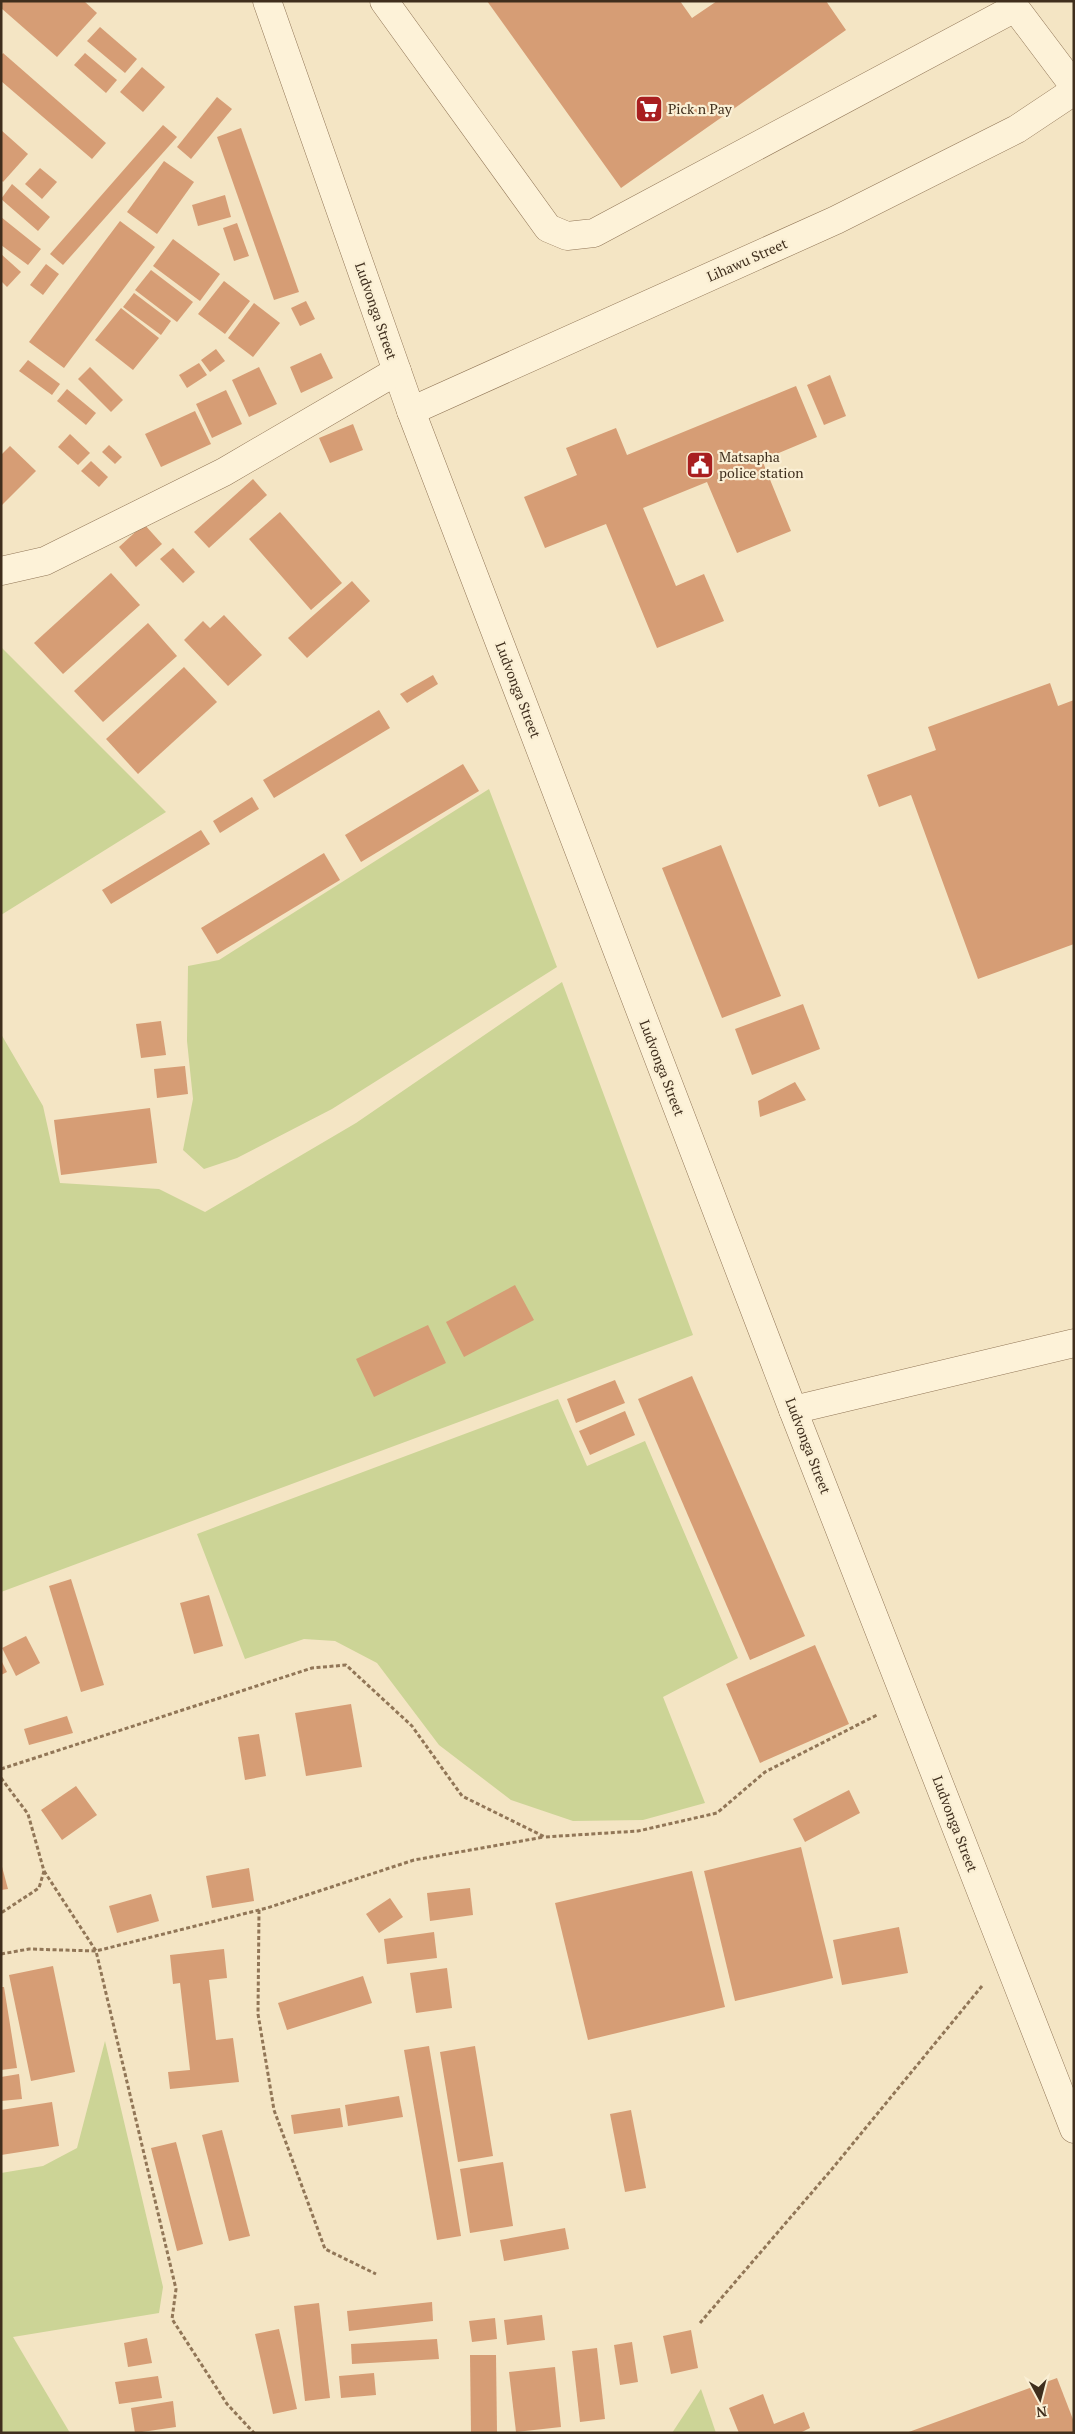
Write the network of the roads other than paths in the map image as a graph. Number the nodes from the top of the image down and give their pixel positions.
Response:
1 (266, 1) edge
2 (384, 1) edge
3 (1012, 5) edge
4 (1074, 86) edge
5 (1074, 91) edge
6 (397, 371) junction
7 (411, 411) junction
8 (1, 571) edge
9 (1074, 1344) edge
10 (793, 1410) junction
11 (1074, 2129) edge

1 - 6 street, Ludvonga Street
2 - 3 street
3 - 4 street
5 - 7 street, Lihawu Street
6 - 7 street, Ludvonga Street
6 - 8 street
7 - 10 street, Ludvonga Street
9 - 10 street
10 - 11 street, Ludvonga Street

